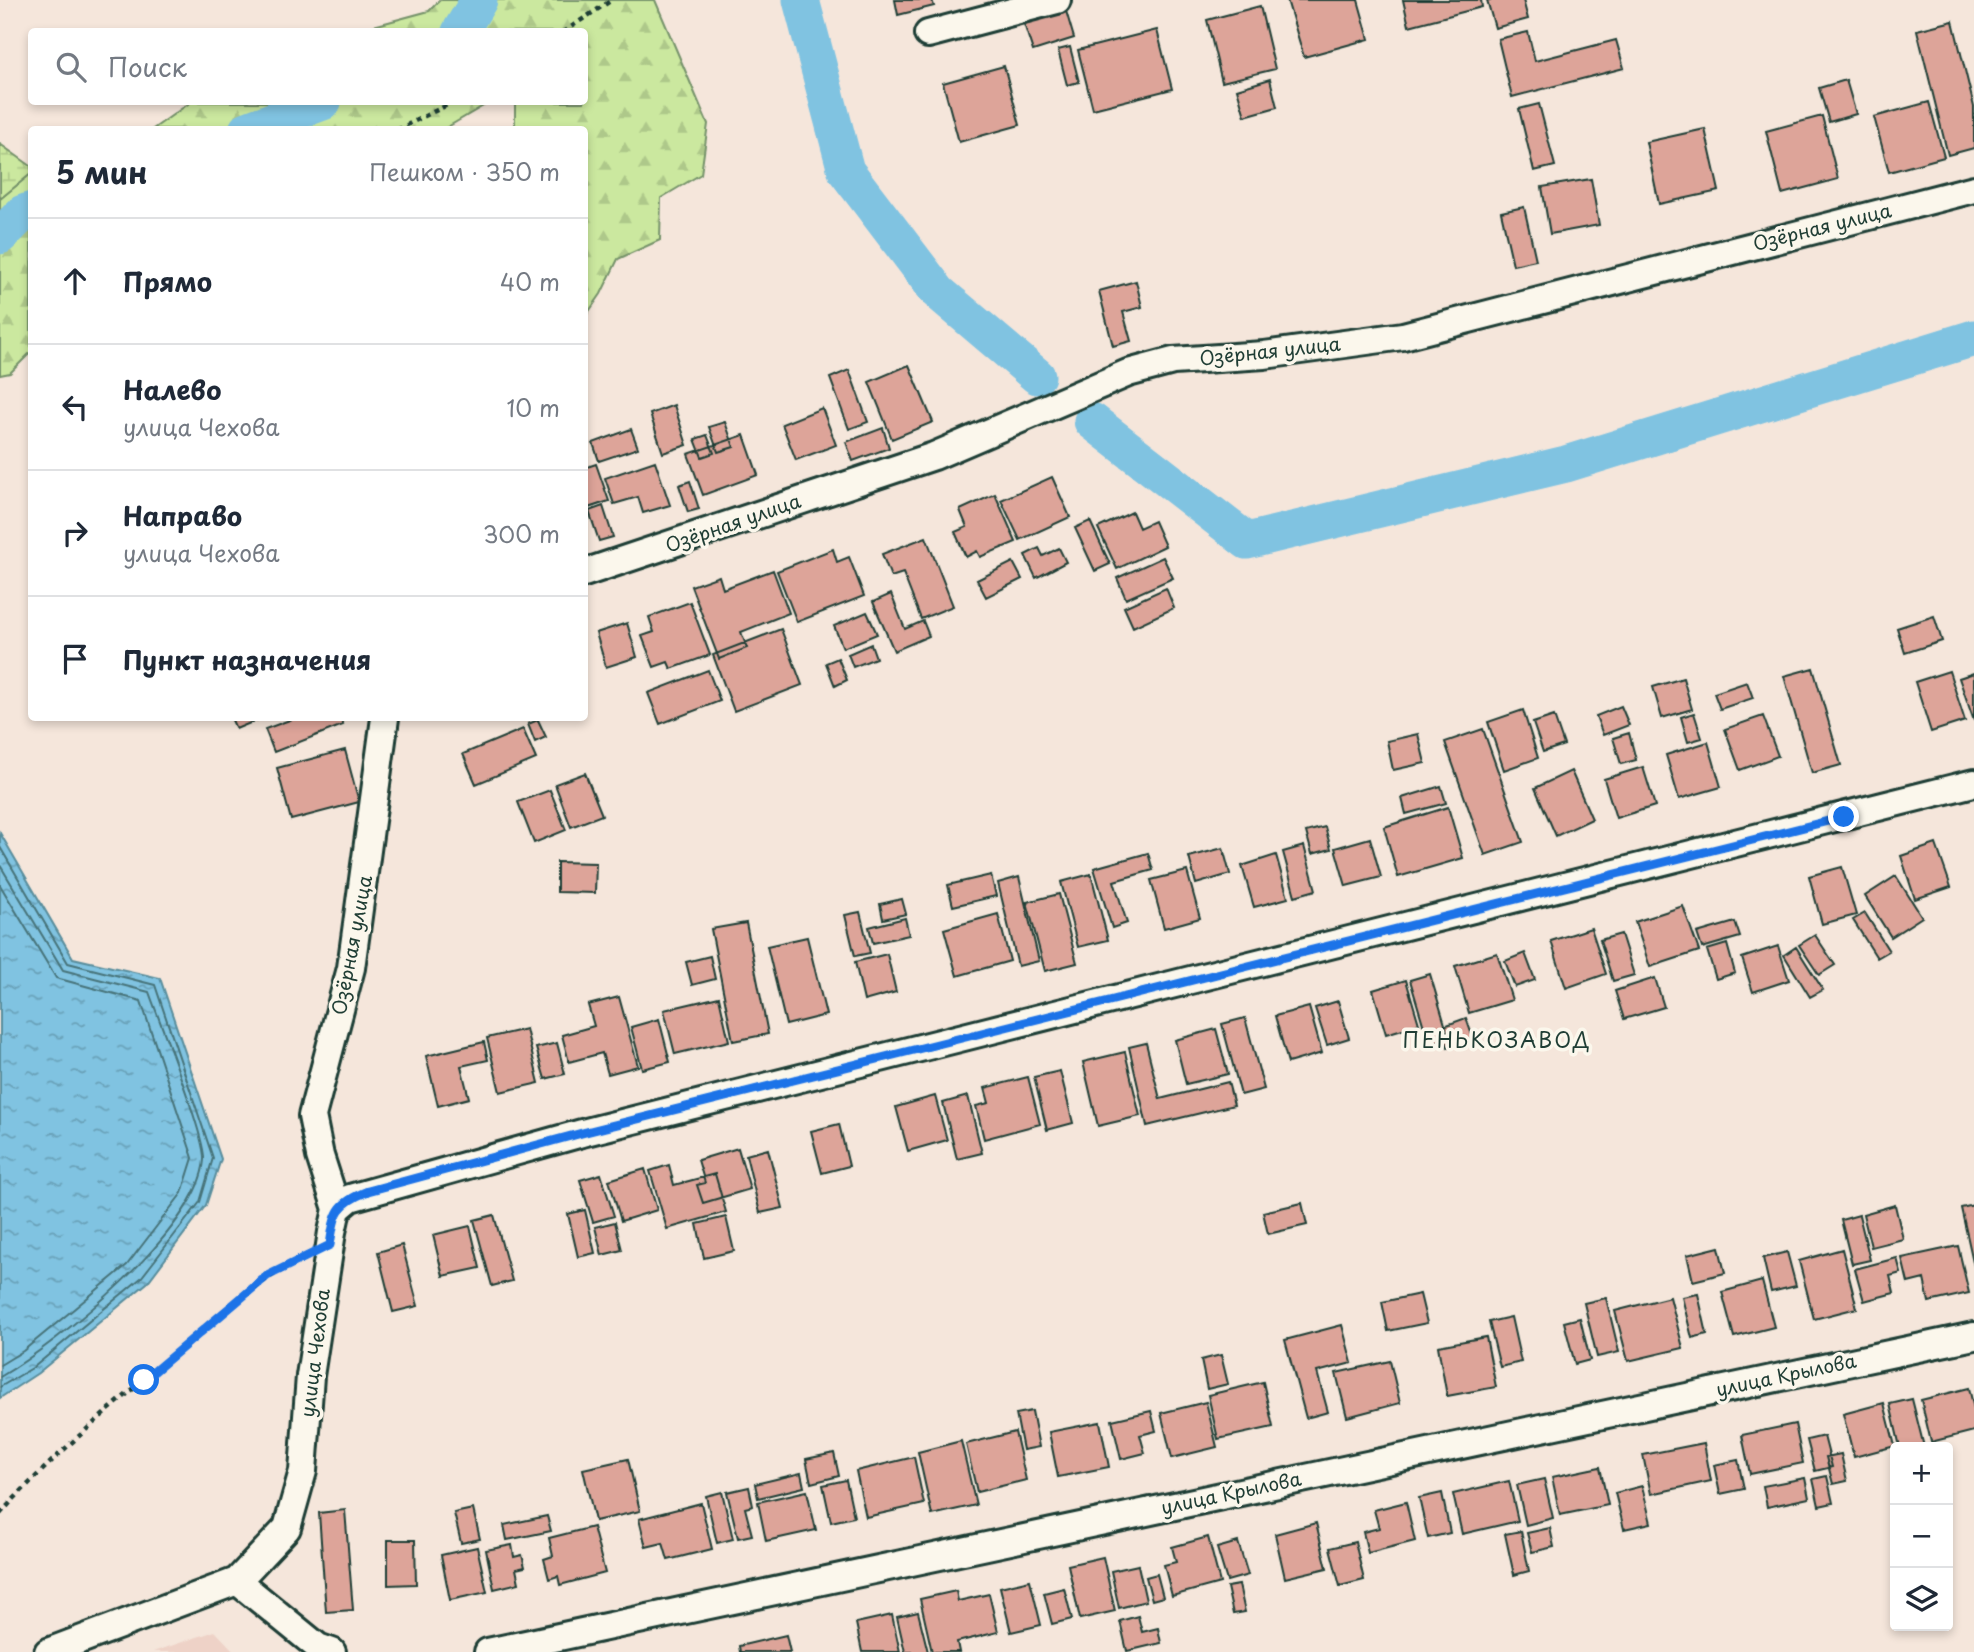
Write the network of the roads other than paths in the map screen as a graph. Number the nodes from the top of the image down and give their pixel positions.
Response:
1 (1057, 0) edge
2 (928, 34) dead end
3 (1974, 190) edge
4 (588, 572) edge
5 (385, 721) edge
6 (1974, 783) edge
7 (337, 1209) junction
8 (1974, 1336) edge
9 (237, 1581) junction
10 (48, 1652) edge
11 (332, 1652) edge
12 (488, 1652) edge

1 - 2 street
3 - 4 street, Озёрная улица
5 - 7 street, Озёрная улица
6 - 7 street
7 - 9 street, улица Чехова
8 - 12 street, улица Крылова
9 - 10 street, улица Чехова
9 - 11 street

